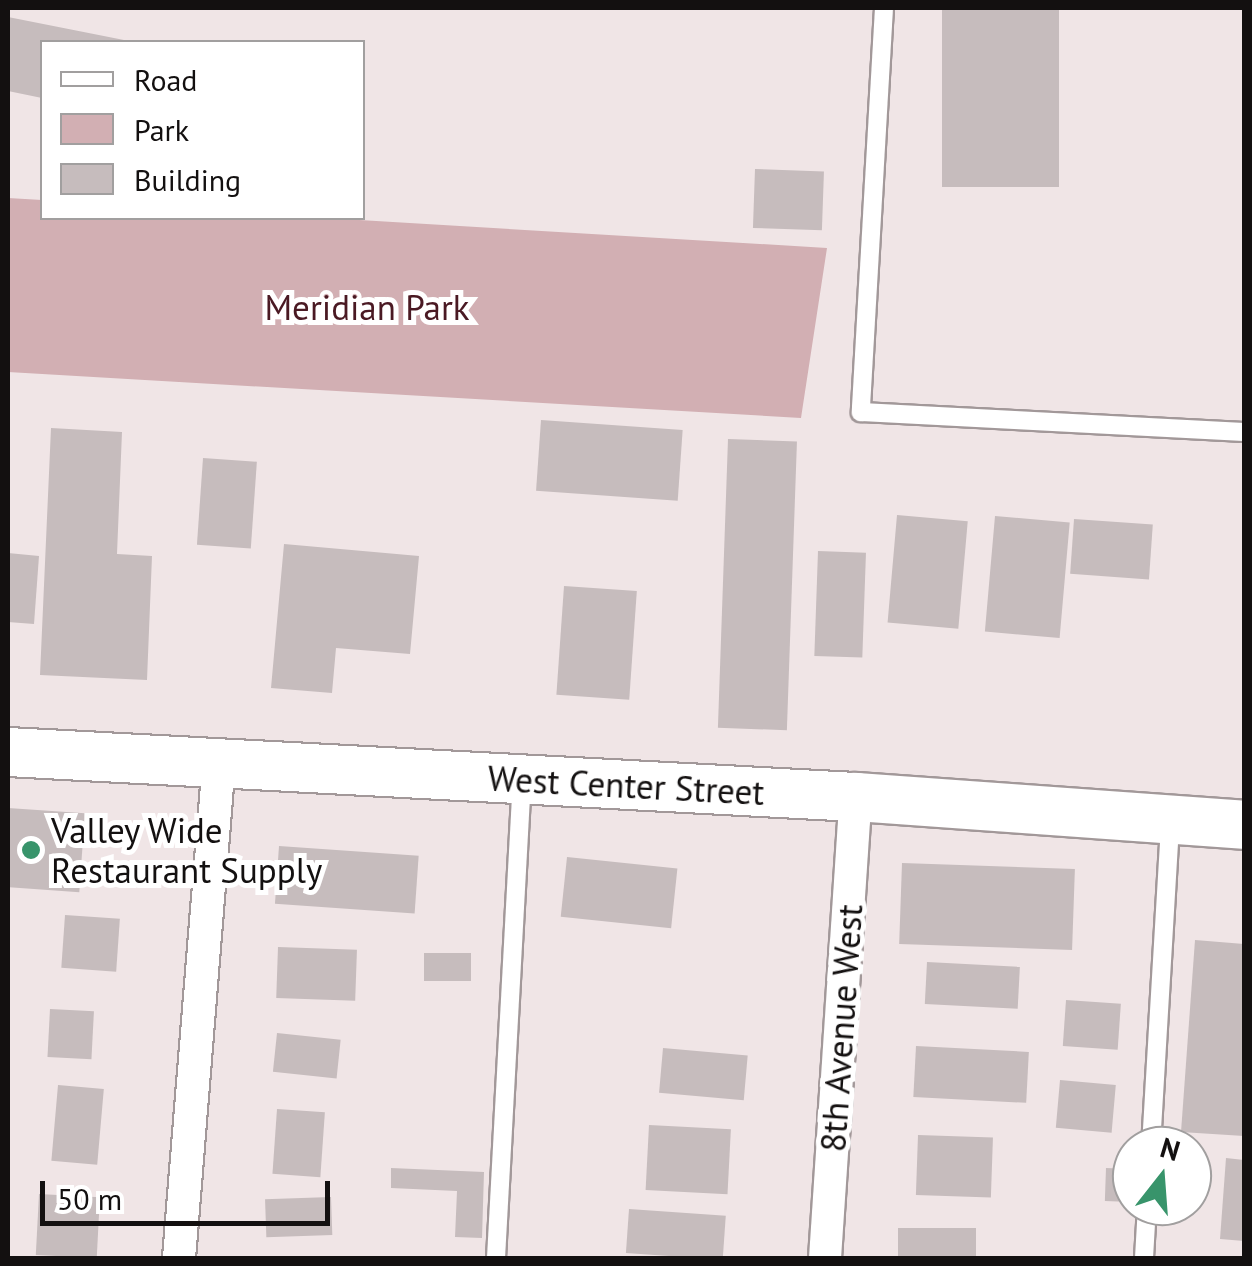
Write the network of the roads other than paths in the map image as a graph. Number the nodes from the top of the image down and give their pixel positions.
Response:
1 (884, 8) edge
2 (1244, 432) edge
3 (8, 752) edge
4 (219, 764) junction
5 (522, 780) junction
6 (856, 797) junction
7 (1170, 821) junction
8 (1244, 826) edge
9 (1152, 1126) edge
10 (1146, 1226) edge
11 (179, 1258) edge
12 (496, 1258) edge
13 (826, 1258) edge
14 (1144, 1258) edge

1 - 2 lane
3 - 4 street, West Center Street
4 - 5 street, West Center Street
4 - 11 street
5 - 6 street, West Center Street
5 - 12 lane
6 - 7 street, West Center Street
6 - 13 street, 8th Avenue West
7 - 8 street, West Center Street
7 - 9 lane
10 - 14 lane

